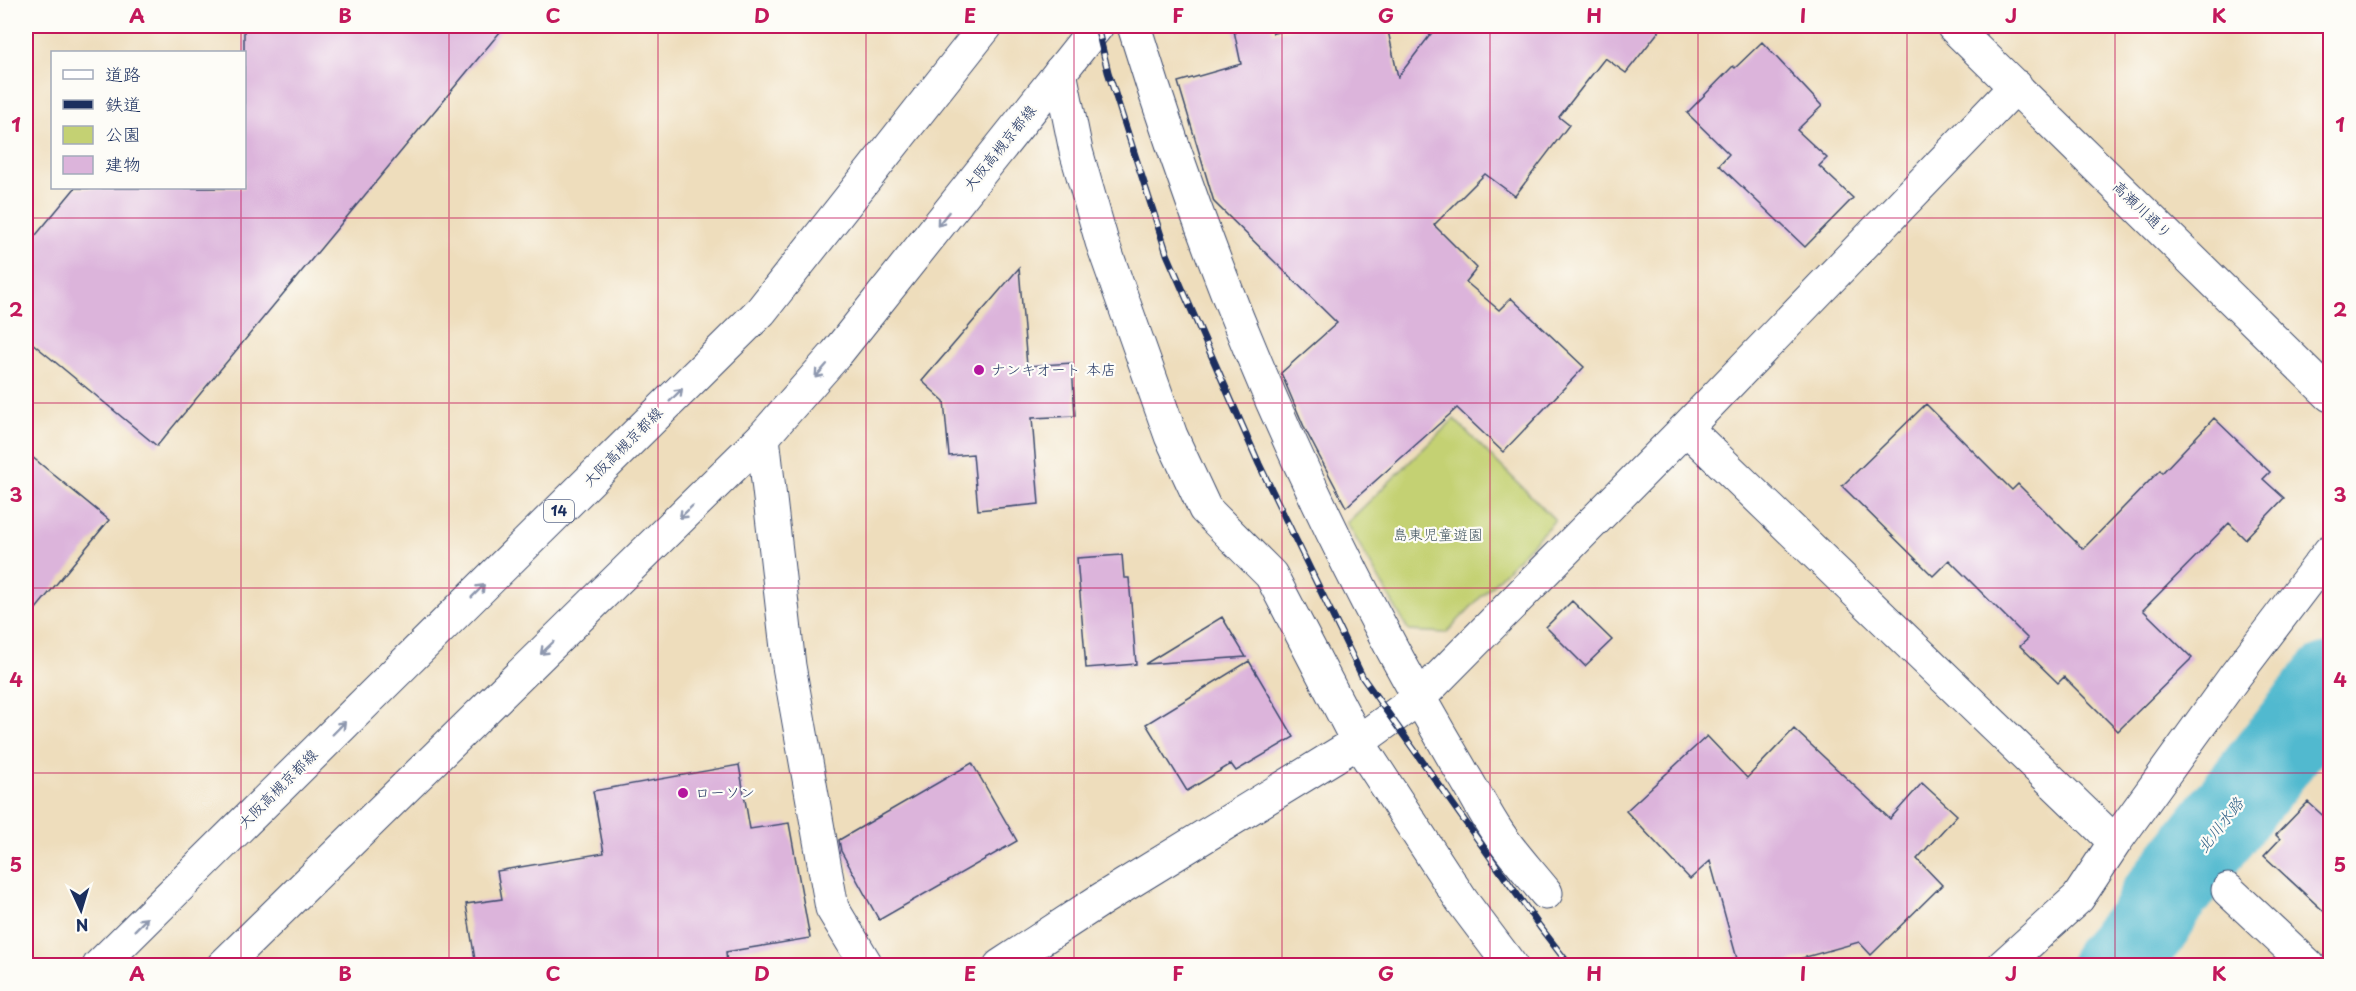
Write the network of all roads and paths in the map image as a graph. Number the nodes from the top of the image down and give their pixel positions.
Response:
1 (986, 26) edge
2 (1098, 26) edge
3 (1134, 26) edge
4 (1953, 26) edge
5 (1060, 72) junction
6 (2016, 86) junction
7 (2331, 395) edge
8 (1686, 428) junction
9 (763, 436) junction
10 (2331, 551) edge
11 (1419, 698) junction
12 (1358, 742) junction
13 (2115, 842) junction
14 (2228, 890) dead end
15 (1546, 893) dead end
16 (99, 966) edge
17 (222, 966) edge
18 (867, 966) edge
19 (999, 966) edge
20 (1511, 966) edge
21 (2003, 966) edge
22 (2309, 966) edge

16 -> 1 street, 大阪高槻京都線 / 14
2 - 5 street, 大阪高槻京都線
3 - 11 street
4 - 6 street, 高瀬川通り
5 -> 9 street, 大阪高槻京都線
5 - 12 street
6 - 7 street, 高瀬川通り
6 - 8 street
8 - 11 street
8 - 13 street
9 -> 17 street, 大阪高槻京都線
9 - 18 street
10 - 13 street
11 - 12 street
11 - 15 street
12 - 19 street
12 - 20 street
13 - 21 street
14 - 22 street

